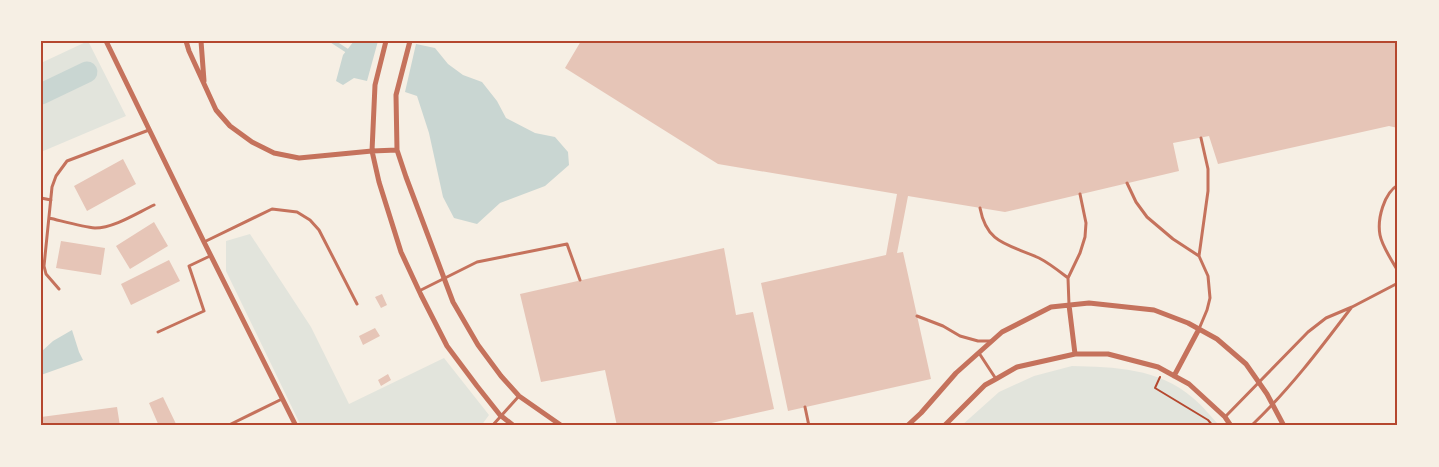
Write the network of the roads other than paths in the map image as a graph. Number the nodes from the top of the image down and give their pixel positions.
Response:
1 (106, 41) edge
2 (186, 41) edge
3 (201, 41) edge
4 (386, 41) edge
5 (410, 41) edge
6 (204, 84) junction
7 (149, 129) junction
8 (1201, 138) dead end
9 (397, 150) junction
10 (372, 151) junction
11 (1127, 183) dead end
12 (1398, 185) edge
13 (1080, 194) dead end
14 (41, 198) edge
15 (50, 200) junction
16 (154, 205) dead end
17 (980, 208) dead end
18 (49, 218) junction
19 (204, 242) junction
20 (211, 256) junction
21 (1199, 256) junction
22 (43, 266) edge
23 (1398, 271) edge
24 (444, 278) junction
25 (1068, 278) junction
26 (580, 280) dead end
27 (1398, 283) edge
28 (59, 289) dead end
29 (419, 290) junction
30 (357, 304) dead end
31 (1069, 305) junction
32 (1352, 307) junction
33 (917, 316) dead end
34 (1199, 329) junction
35 (158, 332) dead end
36 (992, 341) junction
37 (980, 353) junction
38 (1075, 354) junction
39 (1174, 376) junction
40 (996, 379) junction
41 (1259, 383) junction
42 (520, 396) junction
43 (282, 399) junction
44 (1273, 406) junction
45 (805, 407) dead end
46 (500, 415) junction
47 (1225, 417) junction
48 (227, 426) edge
49 (296, 426) edge
50 (492, 426) edge
51 (514, 426) edge
52 (562, 426) edge
53 (809, 426) edge
54 (907, 426) edge
55 (944, 426) edge
56 (1231, 426) edge
57 (1251, 426) edge
58 (1284, 426) edge

1 - 7 street
2 - 6 street
3 - 6 street
4 - 10 street
5 - 9 street
6 - 10 street
7 - 15 lane
7 - 19 street
8 - 21 lane
9 - 10 street
9 - 24 street
10 - 29 street
11 - 21 lane
12 - 23 lane
13 - 25 lane
14 - 15 lane
15 - 18 lane
16 - 18 lane
17 - 25 lane
18 - 22 lane
19 - 20 street
19 - 30 lane
20 - 35 lane
20 - 43 street
21 - 34 lane
22 - 28 lane
24 - 26 lane
24 - 29 lane
24 - 42 street
25 - 31 lane
27 - 32 lane
29 - 46 street
31 - 34 street
31 - 36 street
31 - 38 street
32 - 41 lane
32 - 44 lane
33 - 36 lane
34 - 39 street
34 - 41 street
36 - 37 street
37 - 40 lane
37 - 54 street
38 - 39 street
38 - 40 street
39 - 47 street
40 - 55 street
41 - 44 street
41 - 47 lane
42 - 46 lane
42 - 52 street
43 - 48 lane
43 - 49 street
44 - 57 lane
44 - 58 street
45 - 53 lane
46 - 50 lane
46 - 51 street
47 - 56 street

